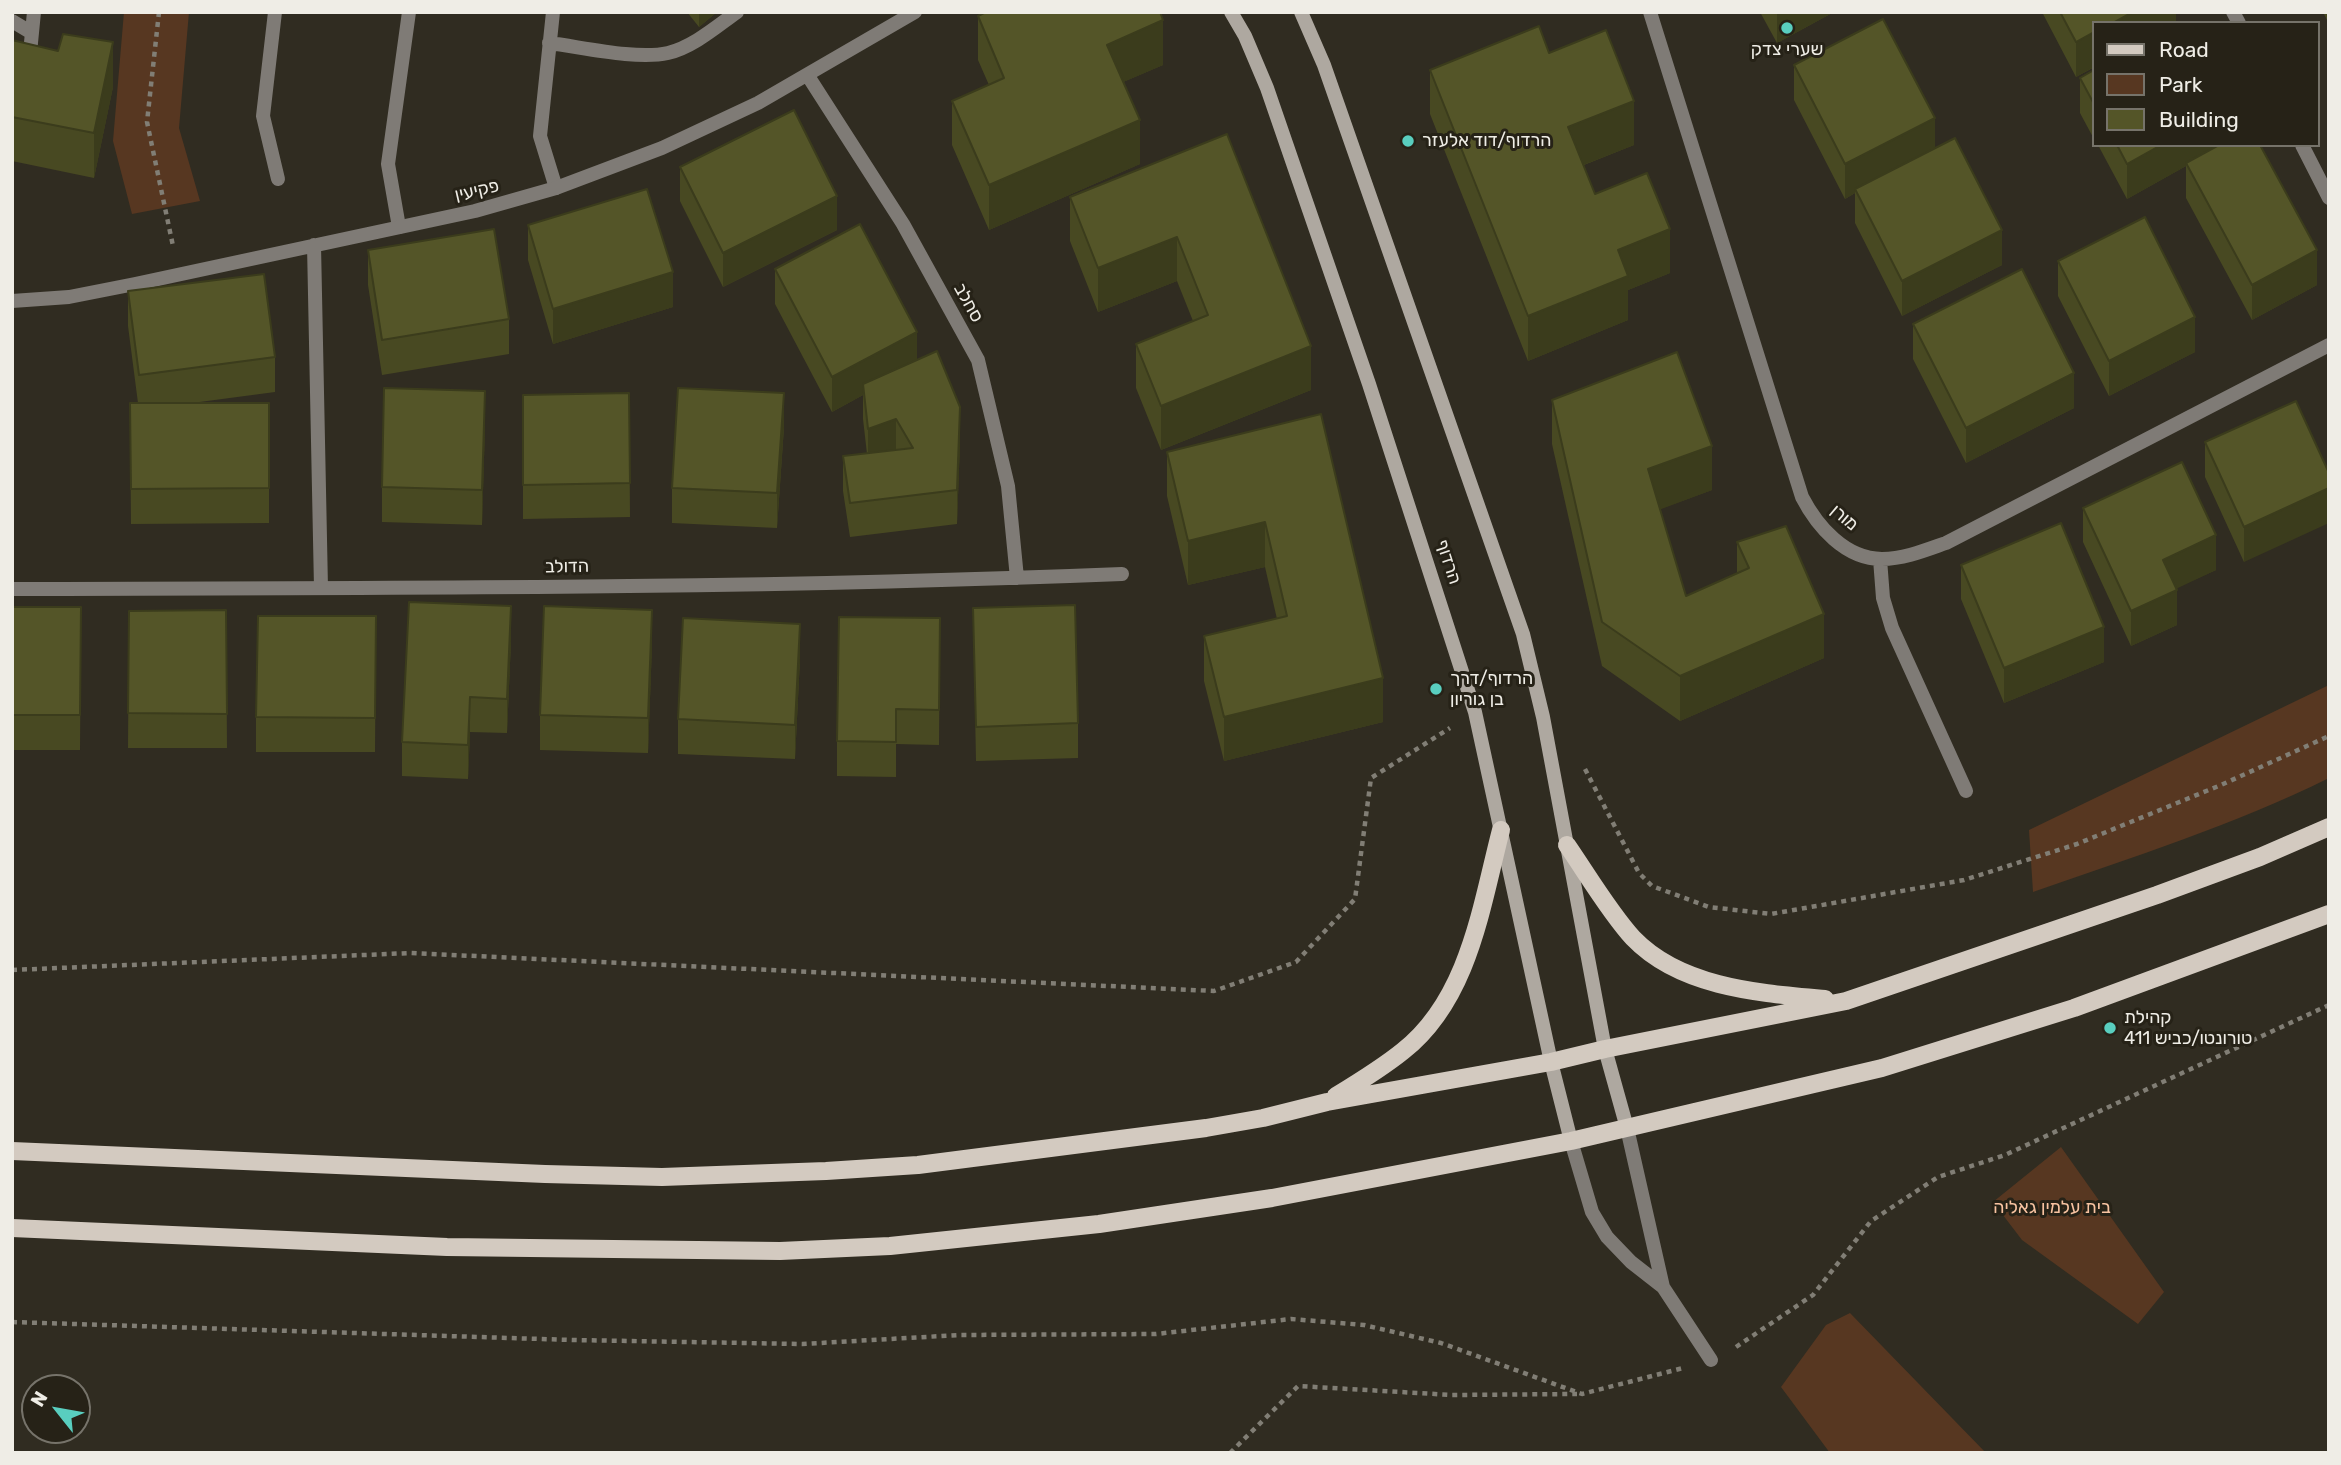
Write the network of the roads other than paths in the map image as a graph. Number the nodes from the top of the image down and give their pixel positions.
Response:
1 (34, 12) edge
2 (275, 12) edge
3 (409, 12) edge
4 (553, 12) edge
5 (737, 12) edge
6 (915, 12) edge
7 (1231, 12) edge
8 (1301, 12) edge
9 (1650, 12) edge
10 (12, 21) edge
11 (32, 33) junction
12 (550, 43) junction
13 (27, 75) edge
14 (808, 76) junction
15 (2303, 147) edge
16 (278, 179) dead end
17 (556, 188) junction
18 (2329, 198) edge
19 (398, 227) junction
20 (314, 245) junction
21 (12, 301) edge
22 (2329, 345) edge
23 (1880, 559) junction
24 (1122, 574) dead end
25 (1017, 578) junction
26 (321, 588) junction
27 (12, 589) edge
28 (1966, 791) dead end
29 (2329, 827) edge
30 (1502, 830) junction
31 (1567, 845) junction
32 (2329, 914) edge
33 (1846, 1000) junction
34 (1605, 1049) junction
35 (1551, 1062) junction
36 (1327, 1102) junction
37 (1627, 1128) junction
38 (1571, 1141) junction
39 (12, 1151) edge
40 (12, 1228) edge
41 (1663, 1287) junction
42 (1711, 1360) road end

1 - 11 street
2 - 16 street
3 - 19 street
4 - 12 street
5 - 12 street
6 - 14 street, פקיעין
7 - 30 street, הרדוף
8 - 31 street
9 - 23 street, מורן
10 - 11 street
11 - 13 street
12 - 17 street
14 - 17 street, פקיעין
14 - 25 street, סחלב
15 - 18 street
17 - 19 street, פקיעין
19 - 20 street, פקיעין
20 - 21 street, פקיעין
20 - 26 street
22 - 23 street
23 - 28 street
24 - 25 street, הדולב
25 - 26 street, הדולב
26 - 27 street, הדולב
29 - 33 main road
30 - 35 street, הרדוף
30 - 36 main road
31 - 33 main road
31 - 34 street
32 - 37 main road
33 - 34 main road
34 - 35 main road
34 - 37 street
35 - 36 main road
35 - 38 street, הרדוף
36 - 39 main road
37 - 38 main road
37 - 41 street
38 - 40 main road
38 - 41 street
41 - 42 street

